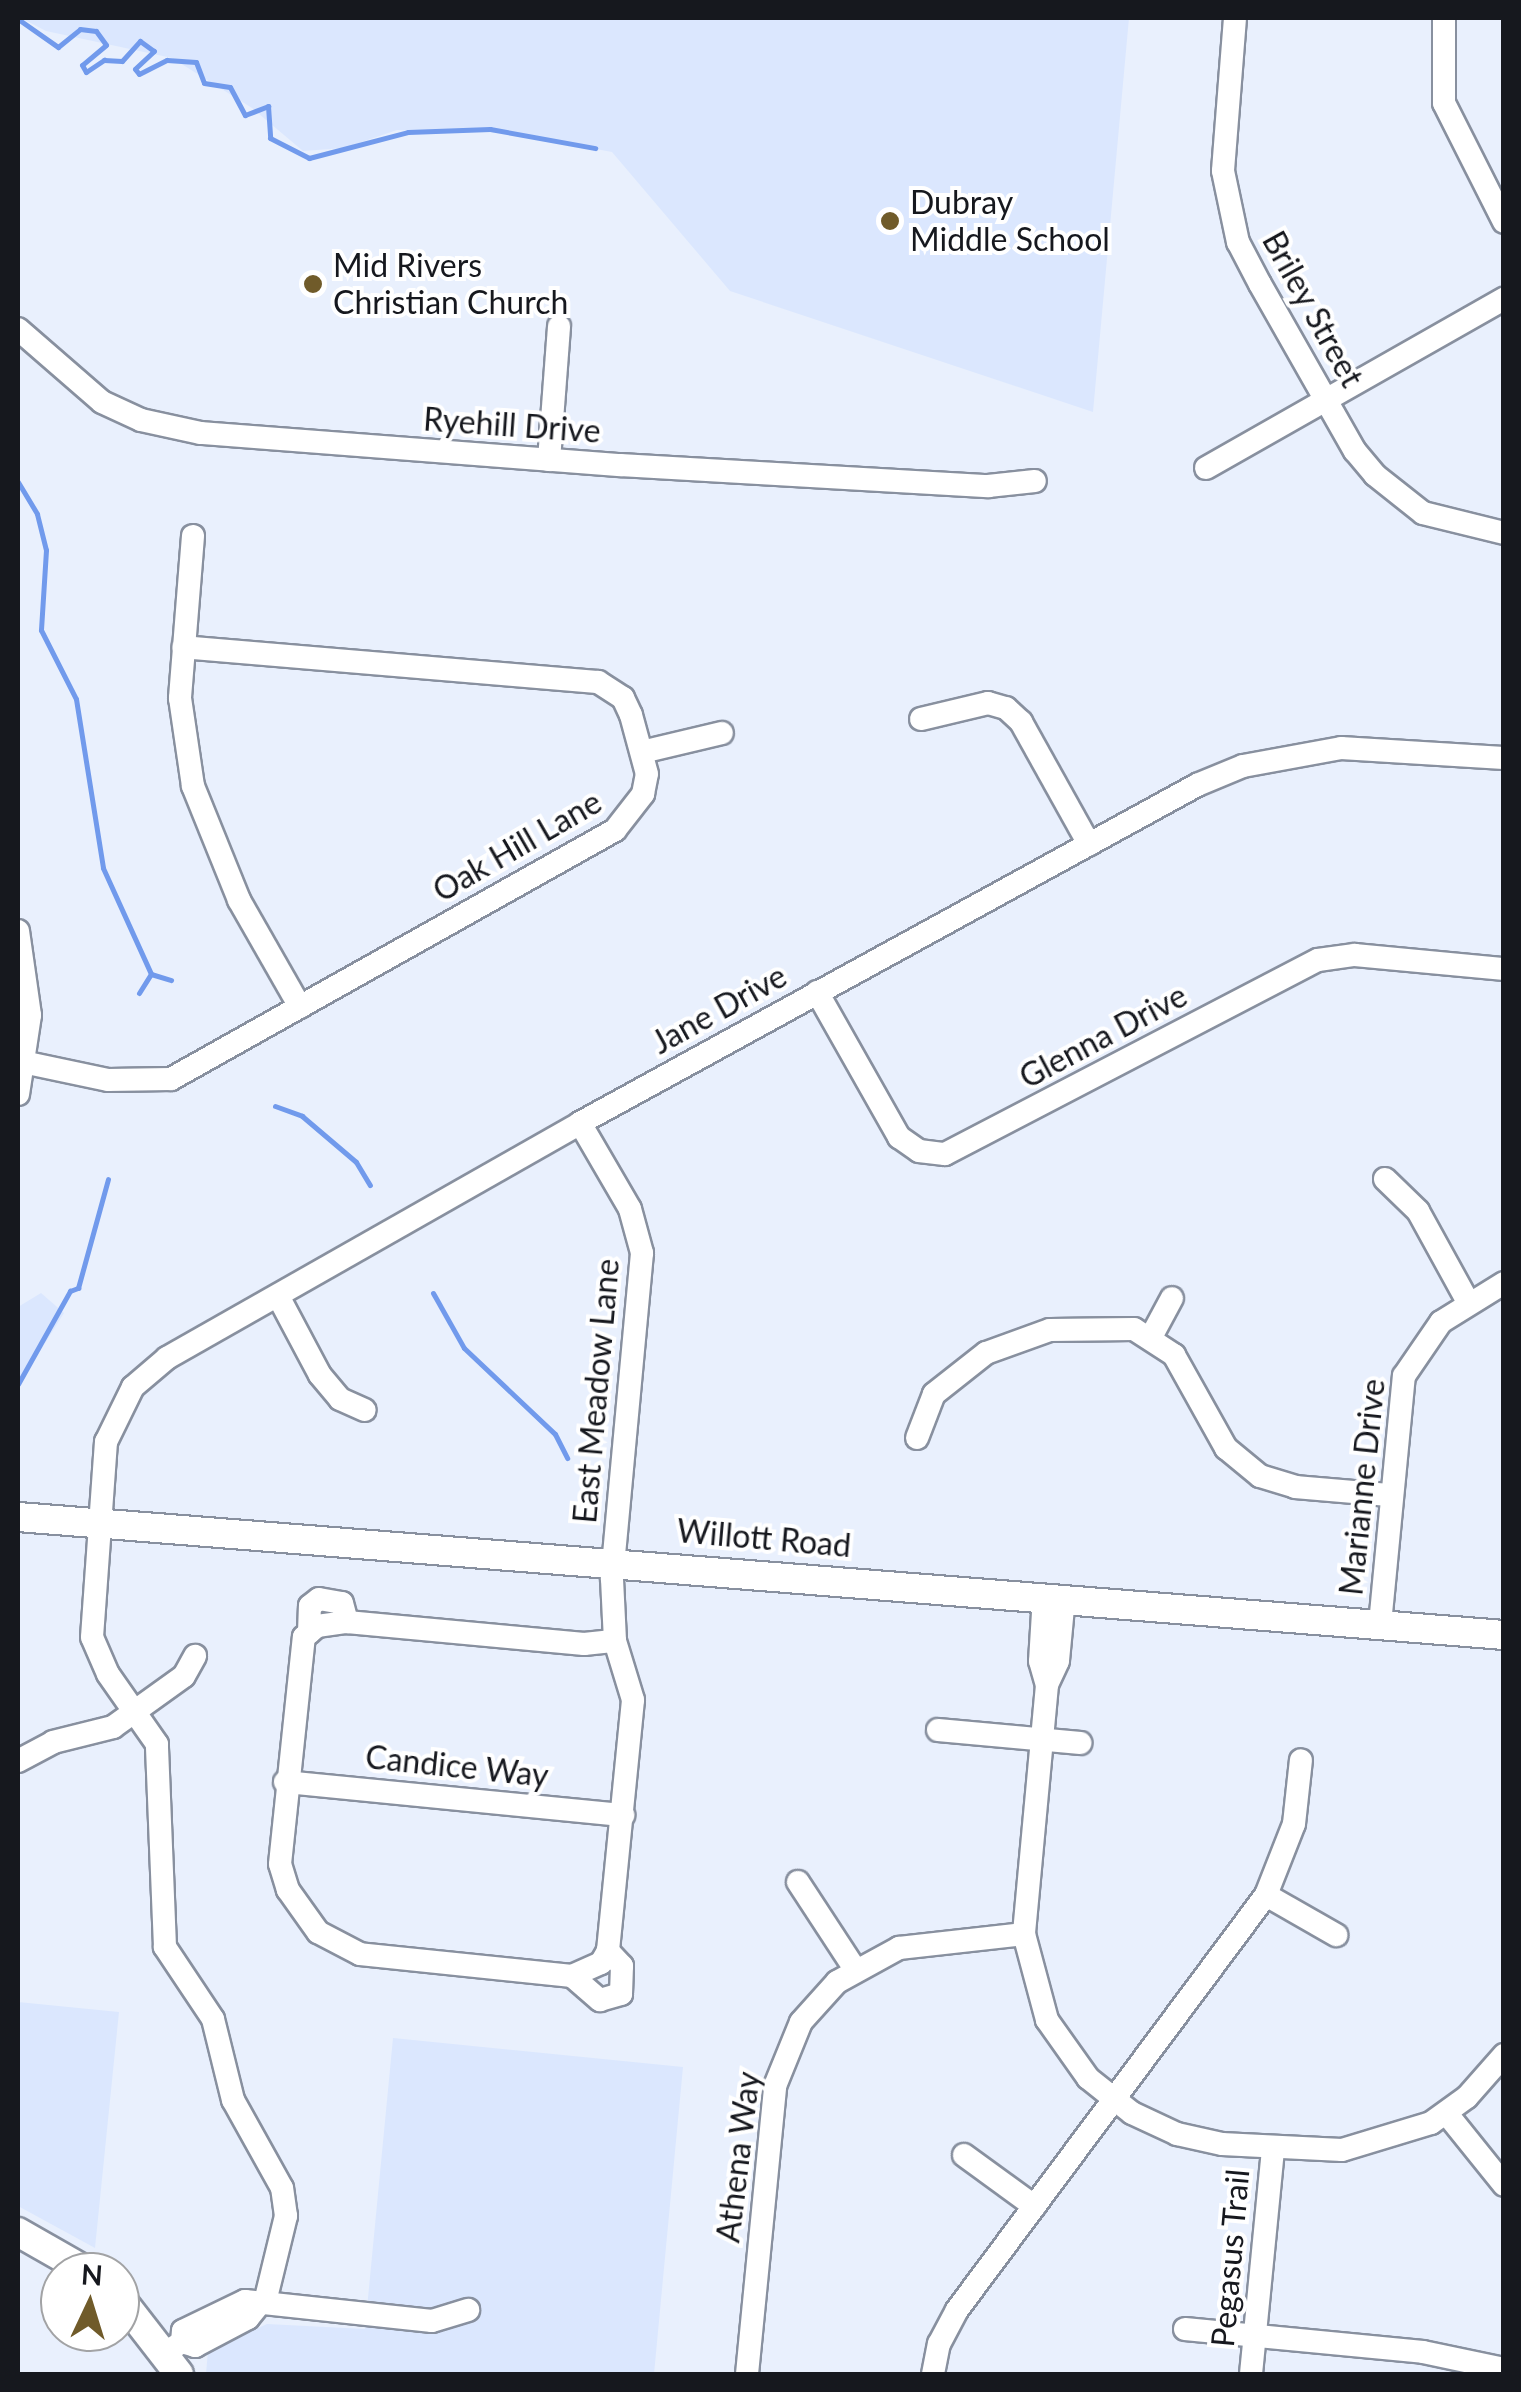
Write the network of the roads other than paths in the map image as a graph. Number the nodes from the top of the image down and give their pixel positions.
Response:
1 (1235, 18) edge
2 (1444, 18) edge
3 (1504, 222) edge
4 (1504, 300) edge
5 (559, 326) dead end
6 (18, 329) edge
7 (1326, 399) junction
8 (549, 460) junction
9 (1206, 468) dead end
10 (1035, 481) dead end
11 (1504, 533) edge
12 (192, 536) dead end
13 (183, 647) junction
14 (921, 719) dead end
15 (722, 733) dead end
16 (642, 752) junction
17 (1504, 758) edge
18 (1088, 844) junction
19 (18, 931) edge
20 (1504, 969) edge
21 (817, 992) junction
22 (300, 1008) junction
23 (21, 1062) edge
24 (18, 1094) edge
25 (580, 1123) junction
26 (1385, 1179) dead end
27 (1504, 1283) edge
28 (278, 1296) junction
29 (1172, 1298) dead end
30 (1468, 1302) junction
31 (1151, 1337) junction
32 (364, 1410) dead end
33 (917, 1438) dead end
34 (1389, 1495) junction
35 (18, 1517) edge
36 (98, 1523) junction
37 (614, 1560) junction
38 (1054, 1597) junction
39 (1380, 1624) junction
40 (1504, 1635) edge
41 (615, 1641) junction
42 (195, 1656) dead end
43 (136, 1710) junction
44 (938, 1730) dead end
45 (1042, 1740) junction
46 (1080, 1743) dead end
47 (20, 1756) edge
48 (1301, 1760) dead end
49 (285, 1782) junction
50 (623, 1815) junction
51 (798, 1882) dead end
52 (1266, 1896) junction
53 (1024, 1934) junction
54 (1336, 1935) dead end
55 (608, 1951) junction
56 (855, 1969) junction
57 (572, 1976) junction
58 (1504, 2055) edge
59 (1113, 2100) junction
60 (1447, 2114) junction
61 (1273, 2148) junction
62 (964, 2155) dead end
63 (1504, 2186) edge
64 (1034, 2206) junction
65 (18, 2232) edge
66 (53, 2252) edge
67 (263, 2303) junction
68 (468, 2310) dead end
69 (140, 2319) edge
70 (1185, 2330) dead end
71 (1254, 2336) junction
72 (175, 2357) edge
73 (1504, 2369) edge
74 (747, 2374) edge
75 (933, 2374) edge
76 (1251, 2374) edge

1 - 7 street, Briley Street
2 - 3 street
4 - 7 street
5 - 8 street
6 - 8 street, Ryehill Drive
7 - 9 street
7 - 11 street, Briley Street
8 - 10 street, Ryehill Drive
12 - 13 street
13 - 16 street, Oak Hill Lane
13 - 22 street
14 - 18 street
15 - 16 street
16 - 22 street, Oak Hill Lane
17 - 18 street, Jane Drive
18 - 21 street, Jane Drive
19 - 23 street
20 - 21 street, Glenna Drive
21 - 25 street, Jane Drive
22 - 23 street, Oak Hill Lane
23 - 24 street
25 - 28 street, Jane Drive
25 - 37 street, East Meadow Lane
26 - 30 street
27 - 30 street, Marianne Drive
28 - 32 street
28 - 36 street, Jane Drive
29 - 31 street
30 - 34 street, Marianne Drive
31 - 33 street
31 - 34 street
34 - 39 street, Marianne Drive
35 - 36 main road, Willott Road
36 - 37 main road, Willott Road
36 - 43 street, Jane Drive
37 - 38 main road, Willott Road
37 - 41 street, East Meadow Lane
38 - 39 main road, Willott Road
38 - 45 street
39 - 40 main road, Willott Road
41 - 49 street
41 - 50 street, East Meadow Lane
42 - 43 street
43 - 47 street
43 - 67 street, Jane Drive
44 - 45 street
45 - 46 street
45 - 53 street
48 - 52 street
49 - 50 street, Candice Way
49 - 57 street
50 - 55 street, East Meadow Lane
51 - 56 street
52 - 54 street
52 - 59 street
53 - 56 street, Athena Way
53 - 59 street
55 - 57 street
55 - 57 street
56 - 74 street, Athena Way
58 - 60 street
59 - 61 street
59 - 64 street
60 - 61 street
60 - 63 street
61 - 71 street, Pegasus Trail
62 - 64 street
64 - 75 street
65 - 66 main road
67 - 68 street
67 - 72 street
69 - 72 main road
70 - 71 street
71 - 73 street
71 - 76 street, Pegasus Trail

